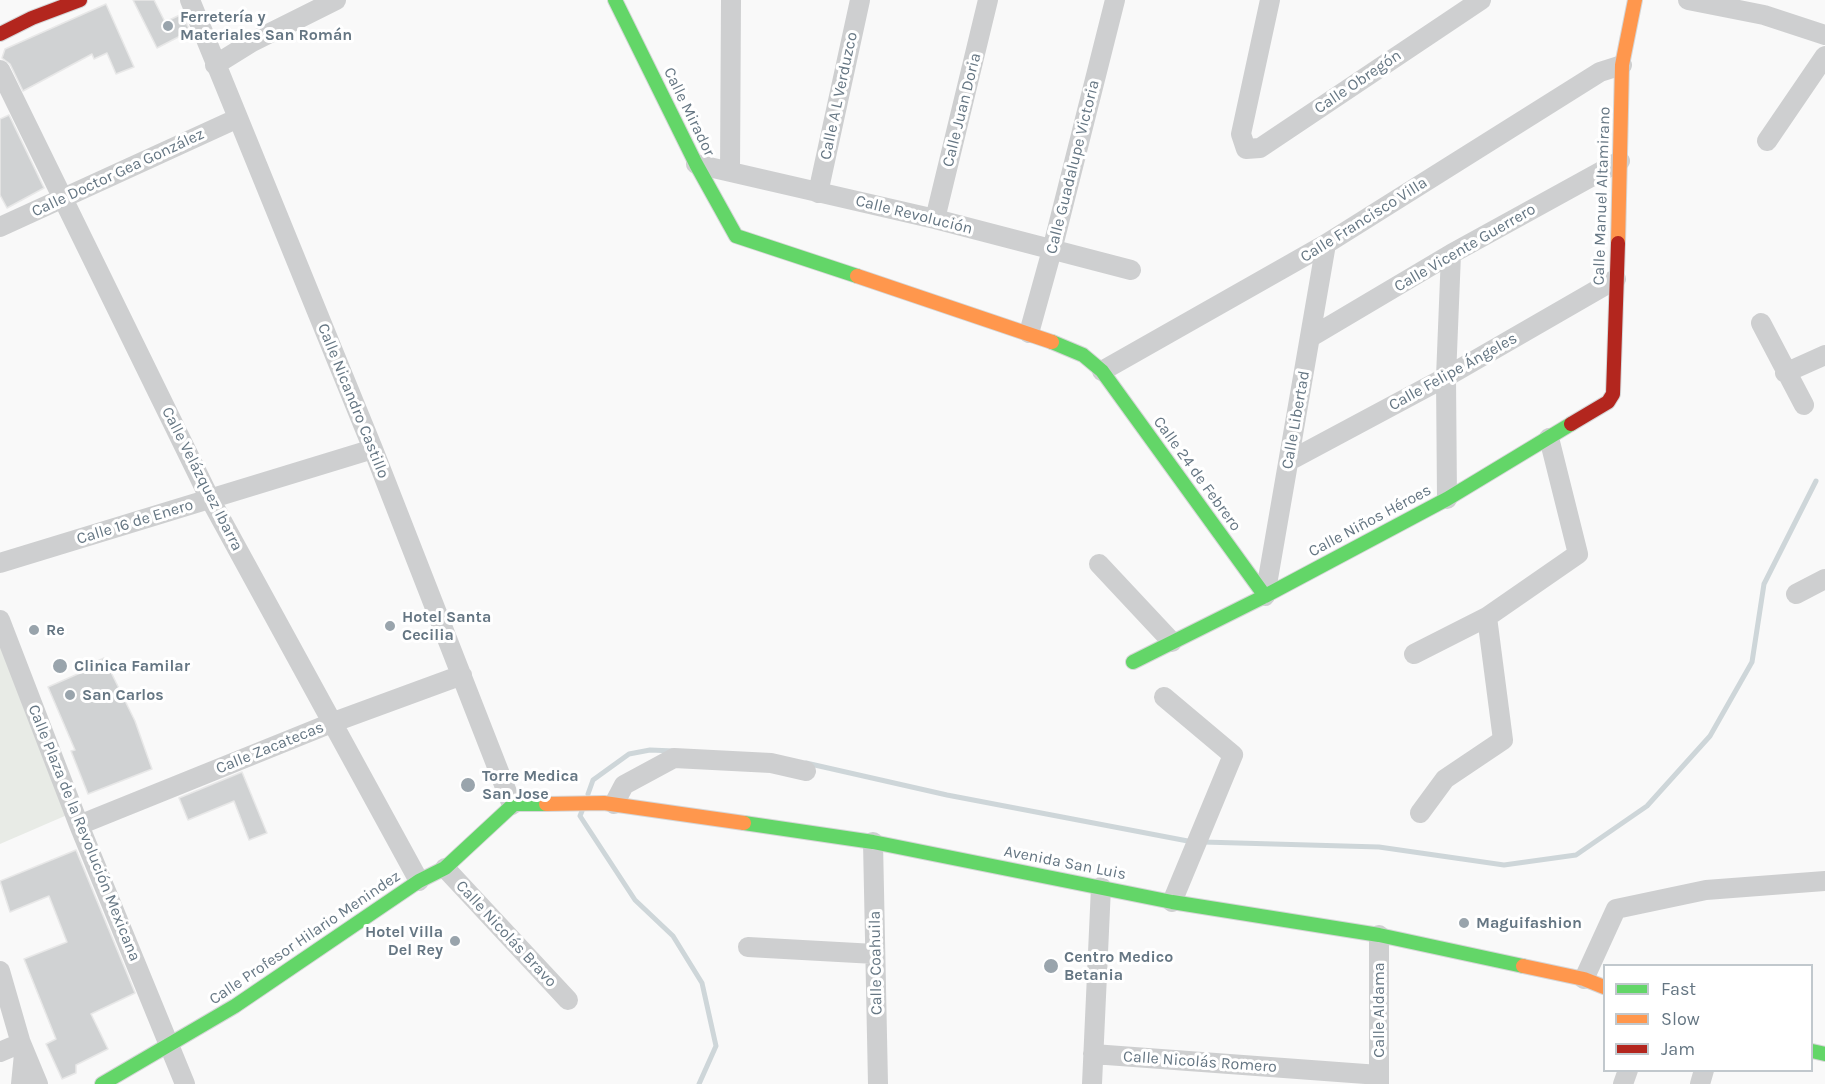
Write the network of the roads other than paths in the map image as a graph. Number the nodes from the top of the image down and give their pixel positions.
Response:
1 (32, 0) edge
2 (80, 0) edge
3 (190, 0) edge
4 (336, 0) edge
5 (615, 0) edge
6 (730, 0) edge
7 (860, 0) edge
8 (988, 0) edge
9 (1114, 0) edge
10 (1270, 0) edge
11 (1477, 0) edge
12 (1635, 0) edge
13 (1688, 0) edge
14 (1767, 8) edge
15 (32, 18) junction
16 (0, 34) edge
17 (1825, 35) edge
18 (1825, 56) edge
19 (215, 65) junction
20 (1622, 65) junction
21 (0, 70) edge
22 (236, 119) junction
23 (1767, 141) dead end
24 (1620, 161) junction
25 (696, 164) junction
26 (730, 171) junction
27 (818, 193) junction
28 (64, 198) junction
29 (935, 219) junction
30 (0, 227) edge
31 (736, 236) joint
32 (1326, 244) junction
33 (1052, 250) junction
34 (1450, 254) junction
35 (1131, 270) dead end
36 (1616, 279) junction
37 (1761, 323) dead end
38 (1029, 333) junction
39 (1311, 337) junction
40 (1825, 355) edge
41 (1102, 371) junction
42 (1785, 374) junction
43 (1446, 377) junction
44 (1613, 394) joint
45 (1804, 405) dead end
46 (1549, 438) junction
47 (374, 448) junction
48 (1289, 461) junction
49 (210, 499) junction
50 (1447, 499) junction
51 (0, 563) edge
52 (1099, 564) dead end
53 (1825, 579) edge
54 (1796, 594) dead end
55 (1265, 596) junction
56 (1487, 617) junction
57 (0, 620) edge
58 (1172, 642) junction
59 (1414, 654) dead end
60 (1133, 662) dead end
61 (462, 675) junction
62 (1164, 697) dead end
63 (334, 722) junction
64 (806, 771) dead end
65 (513, 804) junction
66 (609, 804) junction
67 (1420, 813) dead end
68 (79, 825) junction
69 (873, 842) junction
70 (445, 868) junction
71 (419, 881) junction
72 (1825, 881) edge
73 (1101, 887) junction
74 (1172, 902) junction
75 (1378, 936) junction
76 (748, 947) dead end
77 (875, 954) junction
78 (0, 971) edge
79 (1584, 979) junction
80 (1603, 986) edge
81 (568, 1000) dead end
82 (21, 1043) junction
83 (169, 1047) junction
84 (0, 1052) edge
85 (1093, 1054) junction
86 (1379, 1080) edge
87 (21, 1084) edge
88 (38, 1084) edge
89 (102, 1084) edge
90 (185, 1084) edge
91 (878, 1084) edge
92 (1092, 1084) edge

1 - 15 street
2 - 15 street
3 - 19 street, Calle Nicandro Castillo
4 - 19 street
5 - 25 street, Calle Mirador
6 - 26 street
7 - 27 street, Calle A L Verduzco
8 - 29 street, Calle Juan Doria
9 - 33 street, Calle Guadalupe Victoria
10 - 11 street, Calle Obregón
12 - 20 street, Calle Manuel Altamirano
13 - 14 street
14 - 17 street
15 - 16 street
18 - 23 street
19 - 22 street, Calle Nicandro Castillo
20 - 24 street, Calle Manuel Altamirano
20 - 32 street, Calle Francisco Villa
21 - 28 street, Calle Velázquez Ibarra
22 - 28 street, Calle Doctor Gea González
22 - 47 street, Calle Nicandro Castillo
24 - 34 street, Calle Vicente Guerrero
24 - 36 street, Calle Manuel Altamirano
25 - 26 street, Calle Revolución
25 - 31 street, Calle Mirador
26 - 27 street, Calle Revolución
27 - 29 street, Calle Revolución
28 - 30 street, Calle Doctor Gea González
28 - 49 street, Calle Velázquez Ibarra
29 - 33 street, Calle Revolución
31 - 38 street, Calle 24 de Febrero
32 - 39 street, Calle Libertad
32 - 41 street, Calle Francisco Villa
33 - 35 street, Calle Revolución
33 - 38 street, Calle Guadalupe Victoria
34 - 39 street, Calle Vicente Guerrero
34 - 43 street
36 - 43 street, Calle Felipe Ángeles
36 - 44 street, Calle Manuel Altamirano
37 - 42 street
38 - 41 street, Calle 24 de Febrero
39 - 48 street, Calle Libertad
40 - 42 street
41 - 55 street, Calle 24 de Febrero
42 - 45 street
43 - 48 street, Calle Felipe Ángeles
43 - 50 street
44 - 46 street, Calle Niños Héroes
46 - 50 street, Calle Niños Héroes
46 - 56 street
47 - 49 street, Calle 16 de Enero
47 - 61 street, Calle Nicandro Castillo
48 - 55 street, Calle Libertad
49 - 51 street, Calle 16 de Enero
49 - 63 street, Calle Velázquez Ibarra
50 - 55 street, Calle Niños Héroes
52 - 58 street
53 - 54 street
55 - 58 street, Calle Niños Héroes
56 - 59 street
56 - 67 street
57 - 68 street, Calle Plaza de la Revolución Mexicana
58 - 60 street, Calle Niños Héroes
61 - 63 street, Calle Zacatecas
61 - 65 street, Calle Nicandro Castillo
62 - 74 street
63 - 68 street, Calle Zacatecas
63 - 71 street, Calle Velázquez Ibarra
64 - 66 street
65 - 66 street, Avenida San Luis
65 - 70 street, Calle Profesor Hilario Menindez
66 - 69 street, Avenida San Luis
68 - 83 street, Calle Plaza de la Revolución Mexicana
69 - 73 street, Avenida San Luis
69 - 77 street, Calle Coahuila
70 - 71 street, Calle Profesor Hilario Menindez
70 - 81 street, Calle Nicolás Bravo
71 - 83 street, Calle Profesor Hilario Menindez
72 - 79 street
73 - 74 street, Avenida San Luis
73 - 85 street
74 - 75 street, Avenida San Luis
75 - 79 street, Avenida San Luis
75 - 86 street, Calle Aldama
76 - 77 street
77 - 91 street, Calle Coahuila
78 - 82 street
79 - 80 street, Avenida San Luis
82 - 84 street
82 - 87 street
82 - 88 street
83 - 89 street, Calle Profesor Hilario Menindez
83 - 90 street, Calle Plaza de la Revolución Mexicana
85 - 86 street, Calle Nicolás Romero
85 - 92 street

